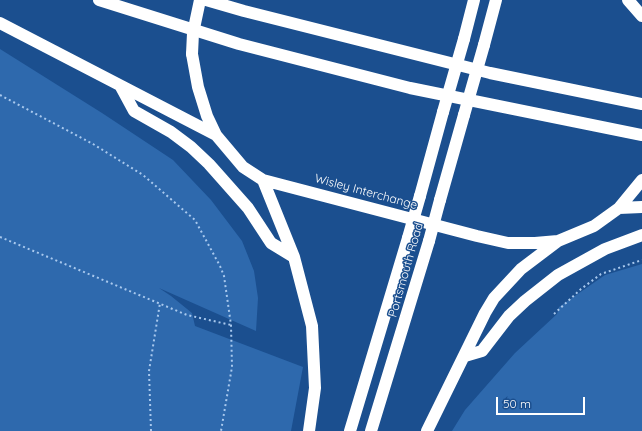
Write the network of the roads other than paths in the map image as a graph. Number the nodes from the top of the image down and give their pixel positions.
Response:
1 (98, 0) edge
2 (200, 0) edge
3 (206, 0) edge
4 (474, 0) edge
5 (496, 0) edge
6 (628, 0) edge
7 (642, 16) edge
8 (0, 23) edge
9 (121, 87) junction
10 (642, 104) edge
11 (216, 135) junction
12 (642, 136) edge
13 (263, 180) junction
14 (642, 180) edge
15 (642, 207) edge
16 (619, 208) junction
17 (642, 235) edge
18 (558, 241) junction
19 (294, 257) junction
20 (465, 356) junction
21 (309, 431) edge
22 (350, 431) edge
23 (371, 431) edge
24 (427, 431) edge

1 - 12 highway
2 - 11 highway, Wisley Interchange, bridge
3 - 10 highway
4 - 22 highway, Portsmouth Road, bridge
5 - 23 highway, Portsmouth Road, bridge
6 - 7 highway
8 - 9 highway
9 - 11 highway
9 - 19 highway
11 - 13 highway, Wisley Interchange
13 - 18 highway, Wisley Interchange
13 - 19 highway
14 - 16 highway, Wisley Interchange
15 - 16 highway
16 - 18 highway, Wisley Interchange
17 - 20 highway
18 - 20 highway
19 - 21 highway
20 - 24 highway

